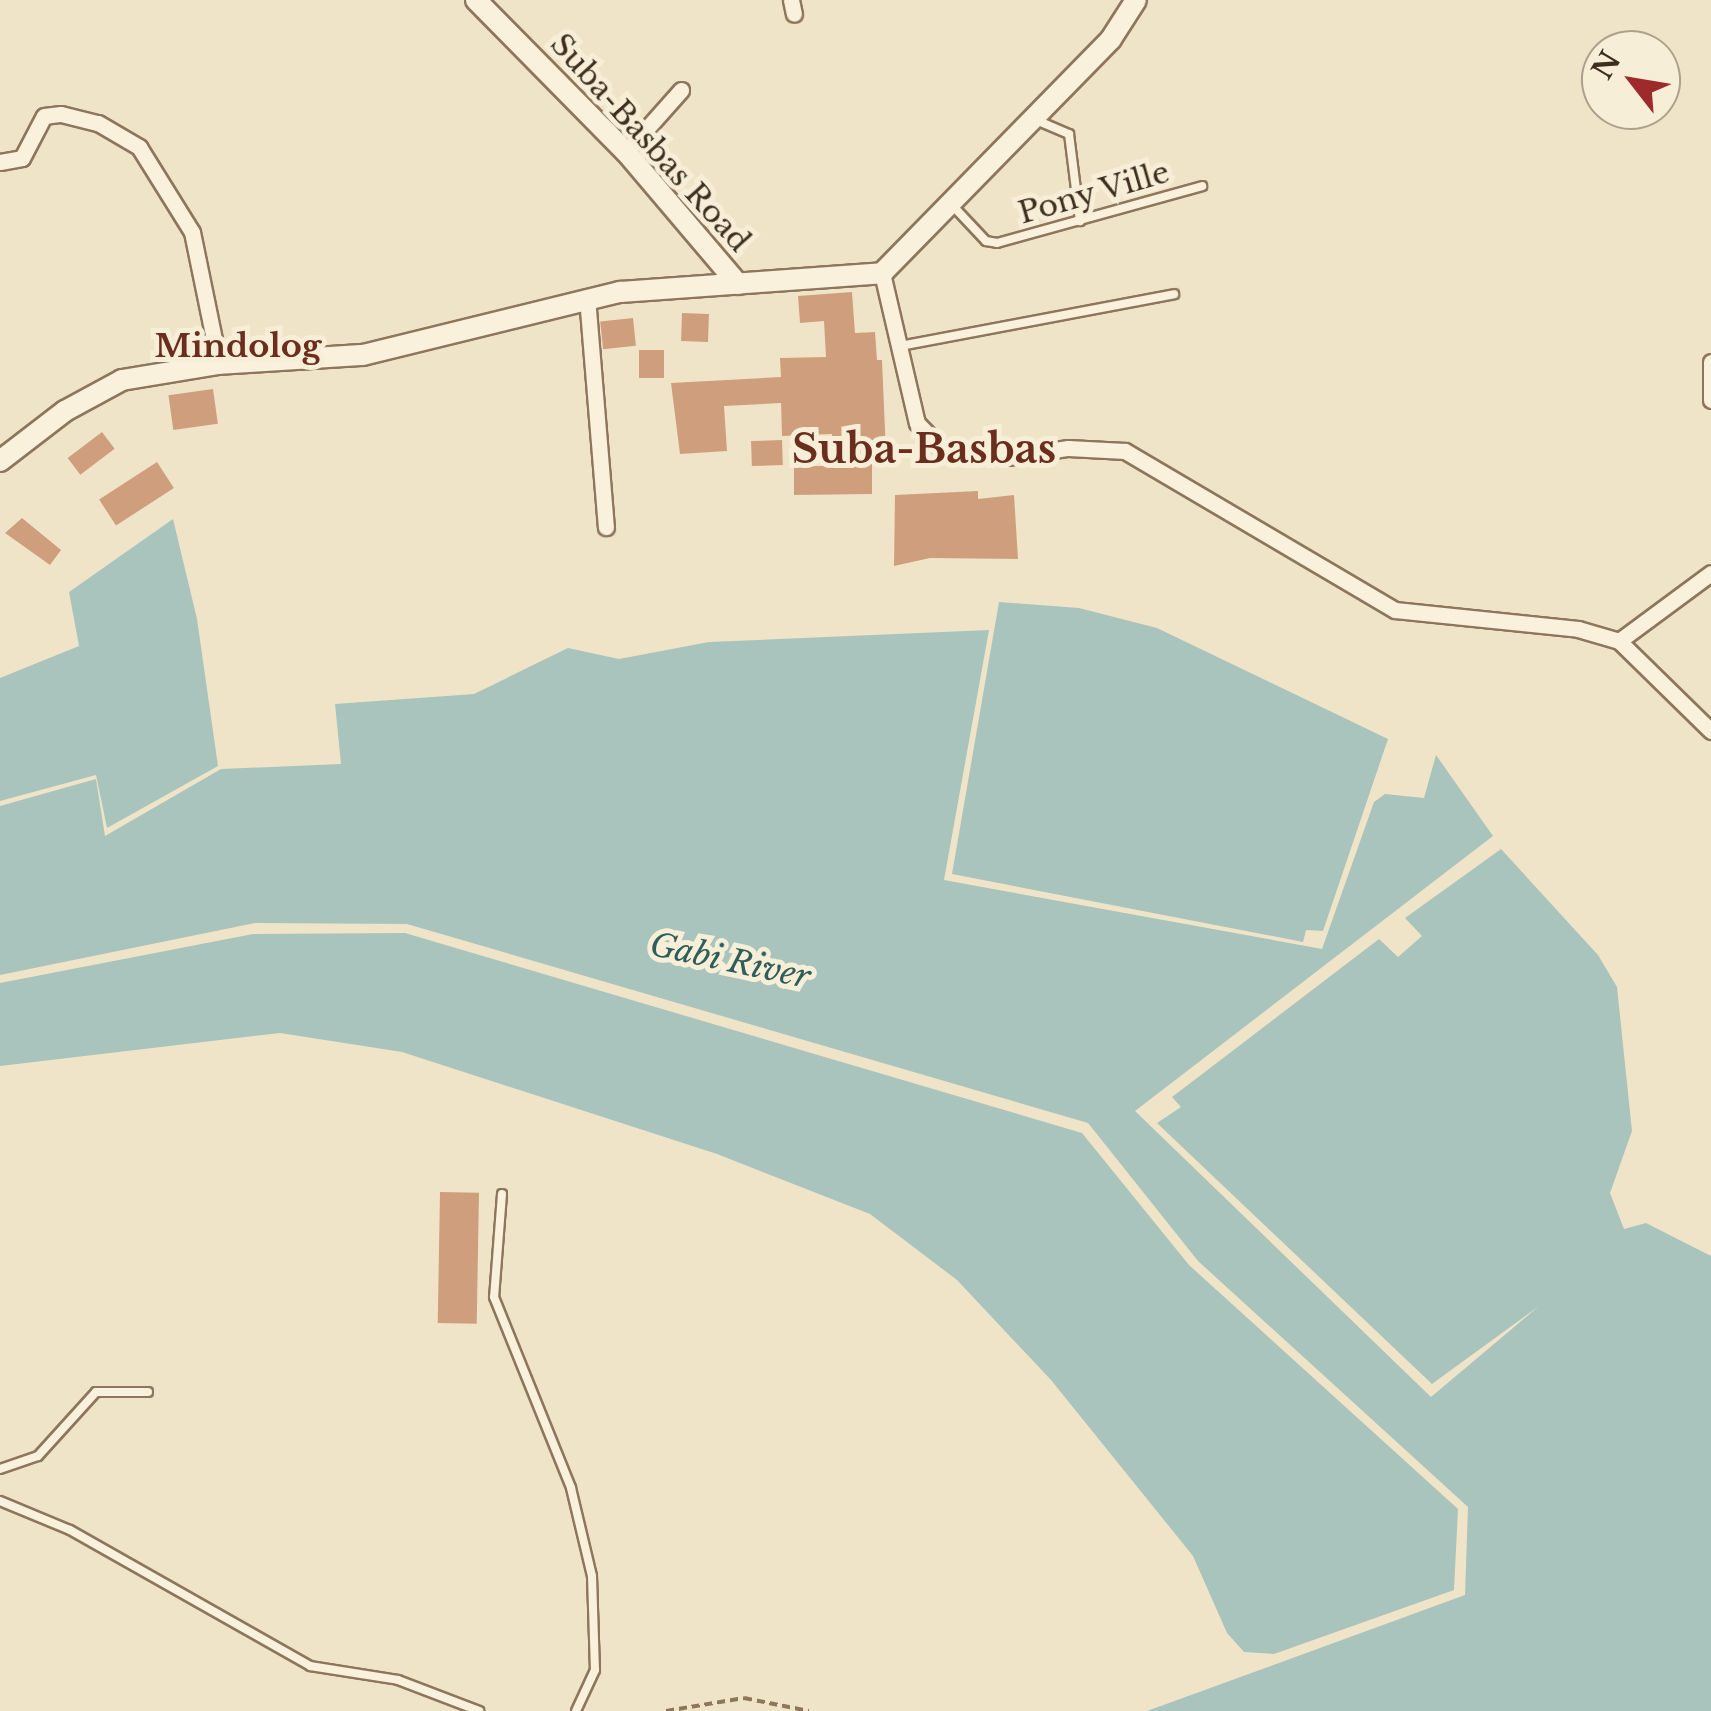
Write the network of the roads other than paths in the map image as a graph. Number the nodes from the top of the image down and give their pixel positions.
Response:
1 (476, 0) edge
2 (1136, 0) edge
3 (681, 90) dead end
4 (1035, 120) junction
5 (626, 152) junction
6 (0, 162) edge
7 (1202, 186) dead end
8 (953, 206) junction
9 (1080, 221) junction
10 (882, 273) junction
11 (738, 284) junction
12 (1174, 294) dead end
13 (586, 297) junction
14 (900, 346) junction
15 (1711, 362) edge
16 (219, 364) junction
17 (1711, 400) edge
18 (0, 461) edge
19 (606, 528) dead end
20 (1711, 573) edge
21 (1619, 641) junction
22 (1711, 732) edge
23 (502, 1194) dead end
24 (148, 1392) dead end
25 (0, 1469) edge
26 (0, 1502) edge
27 (479, 1711) edge
28 (576, 1711) edge

1 - 5 street, Suba-Basbas Road
2 - 4 street
3 - 5 street
4 - 8 street
4 - 9 lane
5 - 11 street, Suba-Basbas Road
6 - 16 street
7 - 9 lane, Pony Ville
8 - 9 lane, Pony Ville
8 - 10 street
10 - 11 street, Suba-Basbas Road
10 - 14 street
11 - 13 street, Suba-Basbas Road
12 - 14 lane
13 - 16 street, Suba-Basbas Road
13 - 19 street
14 - 21 street
15 - 17 street
16 - 18 street, Suba-Basbas Road
20 - 21 street
21 - 22 street
23 - 28 lane
24 - 25 lane
26 - 27 lane

